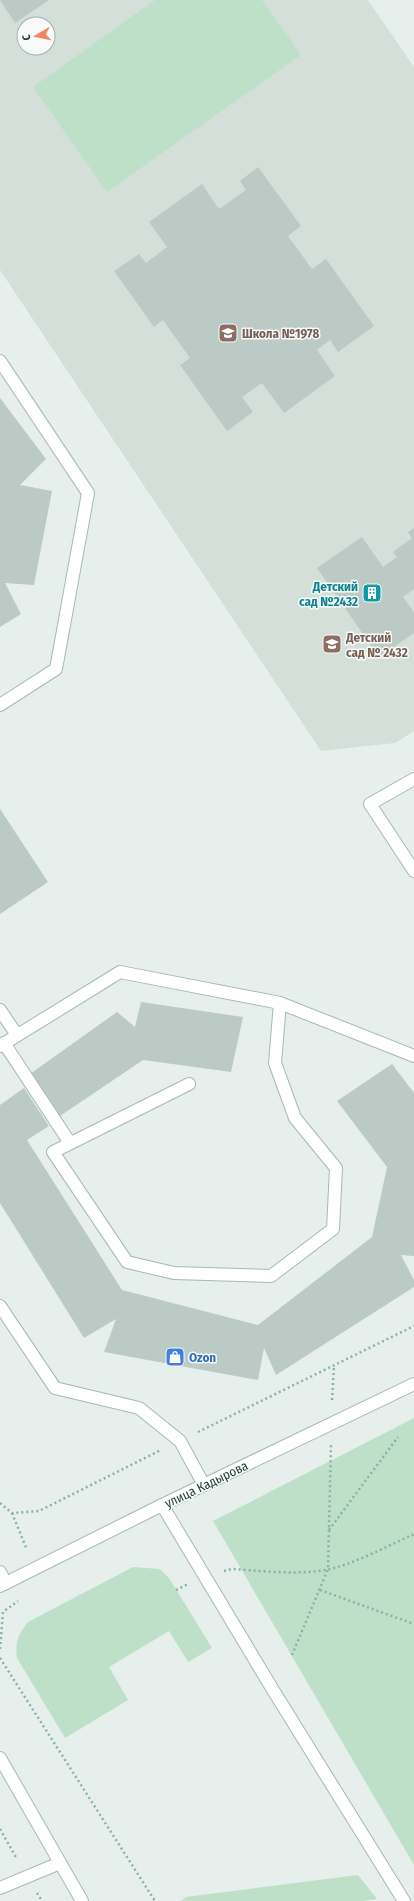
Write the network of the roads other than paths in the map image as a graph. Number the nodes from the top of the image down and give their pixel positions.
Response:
1 (0, 360) edge
2 (0, 705) edge
3 (414, 780) edge
4 (414, 872) edge
5 (280, 1002) junction
6 (0, 1010) edge
7 (17, 1035) junction
8 (2, 1044) edge
9 (414, 1056) edge
10 (189, 1084) dead end
11 (70, 1143) junction
12 (0, 1306) edge
13 (414, 1384) edge
14 (204, 1485) junction
15 (162, 1505) junction
16 (0, 1572) edge
17 (3, 1584) edge
18 (0, 1758) edge
19 (60, 1863) junction
20 (0, 1888) edge
21 (82, 1901) edge
22 (404, 1901) edge

1 - 2 street
3 - 4 street
5 - 7 street
5 - 9 street
5 - 11 street
6 - 7 street
7 - 8 street
8 - 11 street
10 - 11 street
12 - 14 street
13 - 14 street, улица Кадырова
14 - 15 street, улица Кадырова
15 - 17 street, улица Кадырова
15 - 22 street
16 - 17 street
18 - 19 street
19 - 20 street
19 - 21 street

